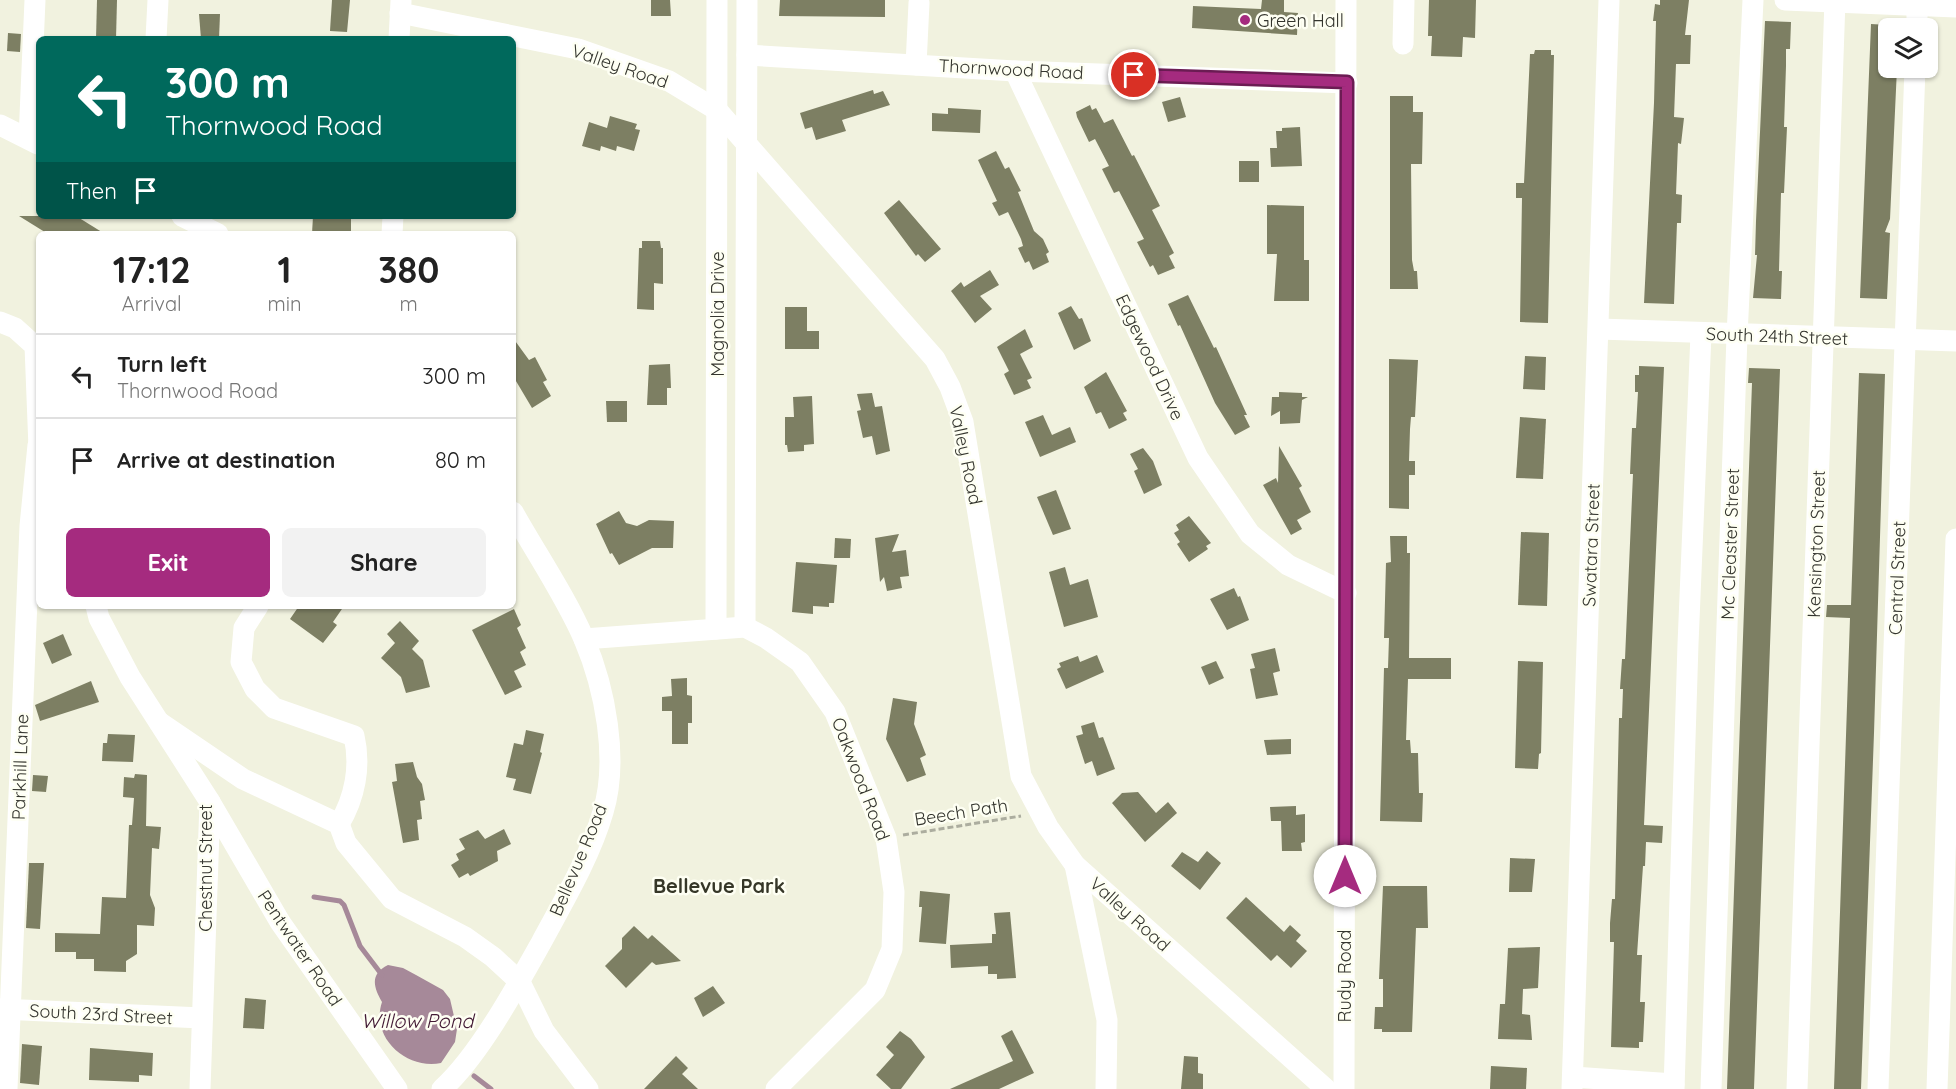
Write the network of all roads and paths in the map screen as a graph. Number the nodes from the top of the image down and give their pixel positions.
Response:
1 (35, 0) edge
2 (158, 0) edge
3 (717, 0) edge
4 (747, 0) edge
5 (1346, 0) edge
6 (1404, 0) edge
7 (1609, 0) edge
8 (1753, 0) edge
9 (1785, 0) edge
10 (1835, 2) edge
11 (919, 3) dead end
12 (1917, 6) junction
13 (401, 7) edge
14 (1956, 7) edge
15 (1917, 18) edge
16 (156, 36) edge
17 (399, 36) edge
18 (1403, 44) dead end
19 (747, 55) junction
20 (916, 65) junction
21 (1016, 70) junction
22 (1915, 78) edge
23 (1347, 82) junction
24 (717, 110) junction
25 (0, 125) edge
26 (34, 142) edge
27 (747, 145) junction
28 (188, 219) edge
29 (213, 231) edge
30 (0, 322) edge
31 (1599, 329) junction
32 (1701, 334) junction
33 (1737, 336) junction
34 (1823, 339) junction
35 (1905, 340) junction
36 (1956, 341) edge
37 (36, 358) edge
38 (36, 466) edge
39 (516, 517) edge
40 (1956, 539) edge
41 (1346, 592) junction
42 (97, 609) edge
43 (256, 609) edge
44 (745, 627) junction
45 (716, 629) junction
46 (584, 639) junction
47 (159, 723) junction
48 (210, 802) junction
49 (1040, 813) junction
50 (339, 824) junction
51 (886, 838) junction
52 (1076, 865) junction
53 (520, 982) junction
54 (5, 1009) edge
55 (202, 1018) junction
56 (1572, 1083) edge
57 (1623, 1086) edge
58 (1674, 1087) edge
59 (1105, 1088) edge
60 (7, 1089) edge
61 (200, 1089) edge
62 (397, 1089) edge
63 (442, 1089) edge
64 (588, 1089) edge
65 (776, 1089) edge
66 (1326, 1089) edge
67 (1344, 1089) edge
68 (1711, 1089) edge
69 (1797, 1089) edge
70 (1878, 1089) edge
71 (1937, 1089) edge

1 - 26 street
2 - 16 street
3 - 24 street, Magnolia Drive
4 - 19 street, Magnolia Drive
5 - 23 street, Rudy Road
6 - 18 street
7 - 31 street, Swatara Street
8 - 33 street, Mc Cleaster Street
9 - 10 street
10 - 12 street
10 - 34 street, Kensington Street
11 - 20 street
12 - 14 street
12 - 15 street
13 - 17 street
13 - 24 street, Valley Road
19 - 20 street, Thornwood Road
19 - 27 street, Magnolia Drive
20 - 21 street, Thornwood Road
21 - 23 street, Thornwood Road
21 - 41 street, Edgewood Drive
22 - 35 street, Central Street
23 - 41 street, Rudy Road
24 - 27 street, Valley Road
24 - 45 street, Magnolia Drive
25 - 26 street
27 - 44 street, Magnolia Drive
27 - 49 street, Valley Road
28 - 29 street
30 - 37 street
31 - 32 street, South 24th Street
31 - 56 street, Swatara Street
32 - 33 street, South 24th Street
32 - 58 street
33 - 34 street, South 24th Street
33 - 68 street, Mc Cleaster Street
34 - 35 street, South 24th Street
34 - 69 street, Kensington Street
35 - 36 street, South 24th Street
35 - 70 street, Central Street
38 - 54 street, Parkhill Lane
39 - 46 street, Bellevue Road
40 - 71 street
41 - 67 street, Rudy Road
42 - 47 street, Chestnut Street
43 - 50 street
44 - 45 street
44 - 51 street, Oakwood Road
45 - 46 street
46 - 53 street, Bellevue Road
47 - 48 street, Chestnut Street
47 - 50 street
48 - 55 street, Chestnut Street
48 - 62 street, Pentwater Road
49 - 51 path, Beech Path
49 - 52 street, Valley Road
50 - 53 street
51 - 65 street, Oakwood Road
52 - 59 street
52 - 66 street, Valley Road
53 - 63 street, Bellevue Road
53 - 64 street
54 - 55 street, South 23rd Street
54 - 60 street, Parkhill Lane
55 - 61 street, Chestnut Street
56 - 57 street
57 - 58 street

